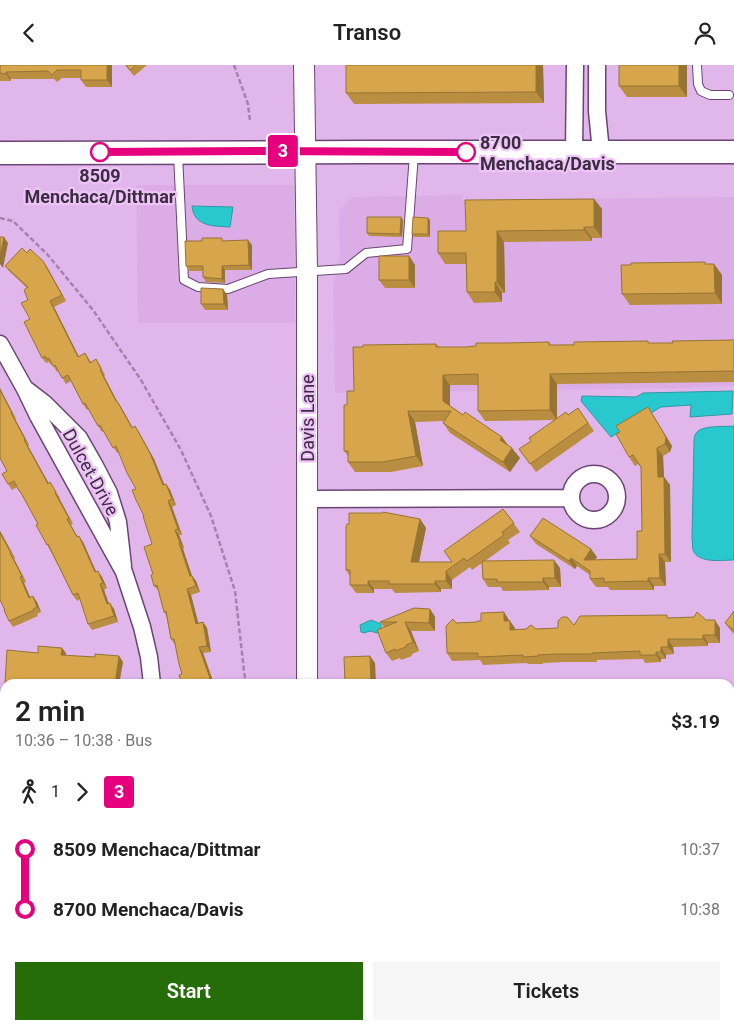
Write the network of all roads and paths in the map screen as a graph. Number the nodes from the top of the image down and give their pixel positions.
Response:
1 (234, 65) edge
2 (304, 65) edge
3 (575, 65) edge
4 (597, 65) edge
5 (697, 65) edge
6 (730, 95) dead end
7 (250, 121) dead end
8 (178, 151) junction
9 (305, 151) junction
10 (414, 152) junction
11 (601, 152) junction
12 (734, 152) edge
13 (0, 153) edge
14 (574, 153) junction
15 (0, 218) edge
16 (307, 272) junction
17 (0, 344) edge
18 (25, 389) junction
19 (570, 498) dead end
20 (307, 499) junction
21 (124, 572) junction
22 (151, 679) edge
23 (245, 679) edge
24 (307, 679) edge

1 - 7 path
2 - 9 street, Davis Lane
3 - 14 street
4 - 11 street
5 - 6 lane
8 - 9 main road
8 - 13 main road
8 - 16 lane
9 - 10 main road
9 - 16 street, Davis Lane
10 - 14 main road
10 - 16 lane
11 - 12 main road
11 - 14 main road
15 - 23 path
16 - 20 street, Davis Lane
17 - 18 street, Dulcet Drive
18 - 21 street, Dulcet Drive
18 - 21 street, Dulcet Drive
19 - 20 street
20 - 24 street, Davis Lane
21 - 22 street, Dulcet Drive

